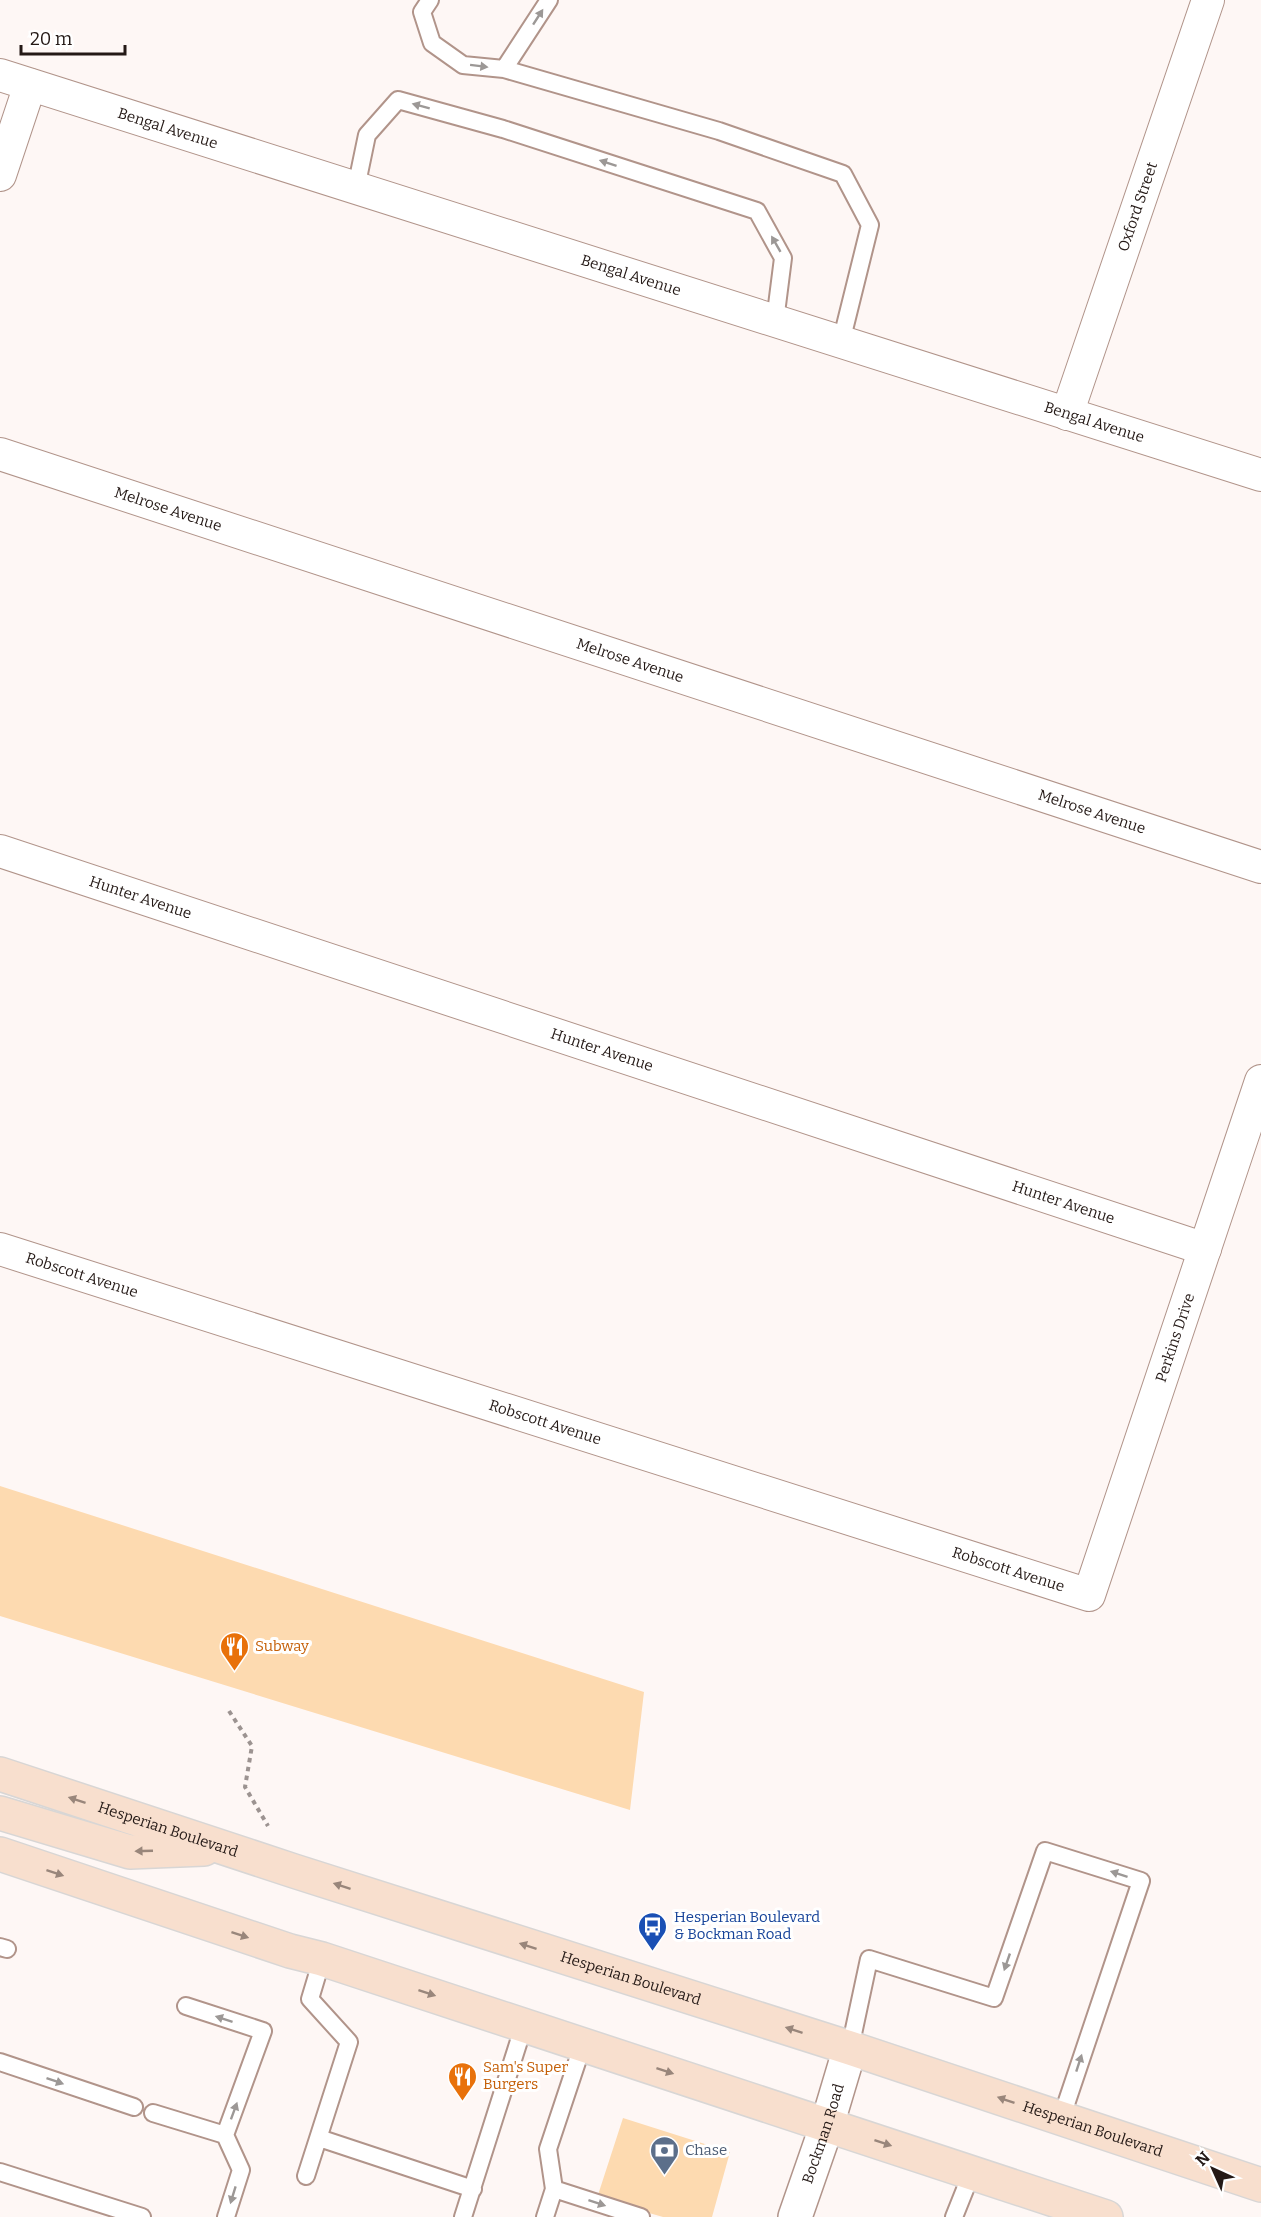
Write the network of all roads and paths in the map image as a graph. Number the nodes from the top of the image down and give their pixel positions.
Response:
1 (430, 0) edge
2 (549, 0) edge
3 (1208, 0) edge
4 (504, 69) junction
5 (0, 75) edge
6 (30, 85) junction
7 (0, 175) edge
8 (356, 188) junction
9 (775, 321) junction
10 (841, 342) junction
11 (1067, 414) junction
12 (0, 454) edge
13 (1261, 475) edge
14 (0, 851) edge
15 (1261, 867) edge
16 (1261, 1081) edge
17 (0, 1249) edge
18 (1204, 1249) junction
19 (1089, 1595) joint
20 (229, 1711) dead end
21 (0, 1774) edge
22 (0, 1813) edge
23 (223, 1848) junction
24 (0, 1854) edge
25 (294, 1871) junction
26 (322, 1959) junction
27 (186, 2006) dead end
28 (524, 2025) junction
29 (583, 2044) junction
30 (850, 2048) junction
31 (0, 2062) edge
32 (134, 2107) dead end
33 (153, 2113) dead end
34 (1061, 2119) junction
35 (827, 2125) junction
36 (225, 2134) junction
37 (319, 2138) junction
38 (0, 2172) edge
39 (972, 2172) junction
40 (306, 2176) dead end
41 (1261, 2186) edge
42 (473, 2188) junction
43 (554, 2189) junction
44 (1093, 2215) edge
45 (142, 2217) edge
46 (226, 2217) edge
47 (463, 2217) edge
48 (545, 2217) edge
49 (641, 2217) edge
50 (795, 2217) edge
51 (954, 2217) edge

1 -> 4 lane
4 -> 2 lane
3 - 11 street, Oxford Street
4 - 10 lane
5 - 6 street, Bengal Avenue
6 - 7 street
6 - 8 street, Bengal Avenue
8 - 9 street, Bengal Avenue
9 -> 8 lane
9 - 10 street, Bengal Avenue
10 - 11 street, Bengal Avenue
11 - 13 street, Bengal Avenue
12 - 15 street, Melrose Avenue
14 - 18 street, Hunter Avenue
16 - 18 street, Perkins Drive
17 - 19 street, Robscott Avenue
18 - 19 street, Perkins Drive
20 - 25 path
23 -> 21 main road, Hesperian Boulevard
23 -> 22 main road
23 - 25 main road, Hesperian Boulevard
24 -> 26 main road
30 -> 25 main road, Hesperian Boulevard
26 -> 28 main road
26 - 37 lane
36 -> 27 lane
28 - 29 main road
28 - 42 lane
29 -> 35 main road
29 - 43 lane
34 -> 30 main road, Hesperian Boulevard
34 -> 30 lane
30 - 35 street, Bockman Road
31 -> 32 lane
33 - 36 lane
34 - 41 main road, Hesperian Boulevard
35 -> 39 main road
35 - 50 street, Bockman Road
36 -> 46 lane
37 - 40 lane
37 - 42 lane
38 - 45 lane
39 - 44 main road
39 - 51 lane
42 - 47 lane
43 - 48 lane
43 -> 49 lane

